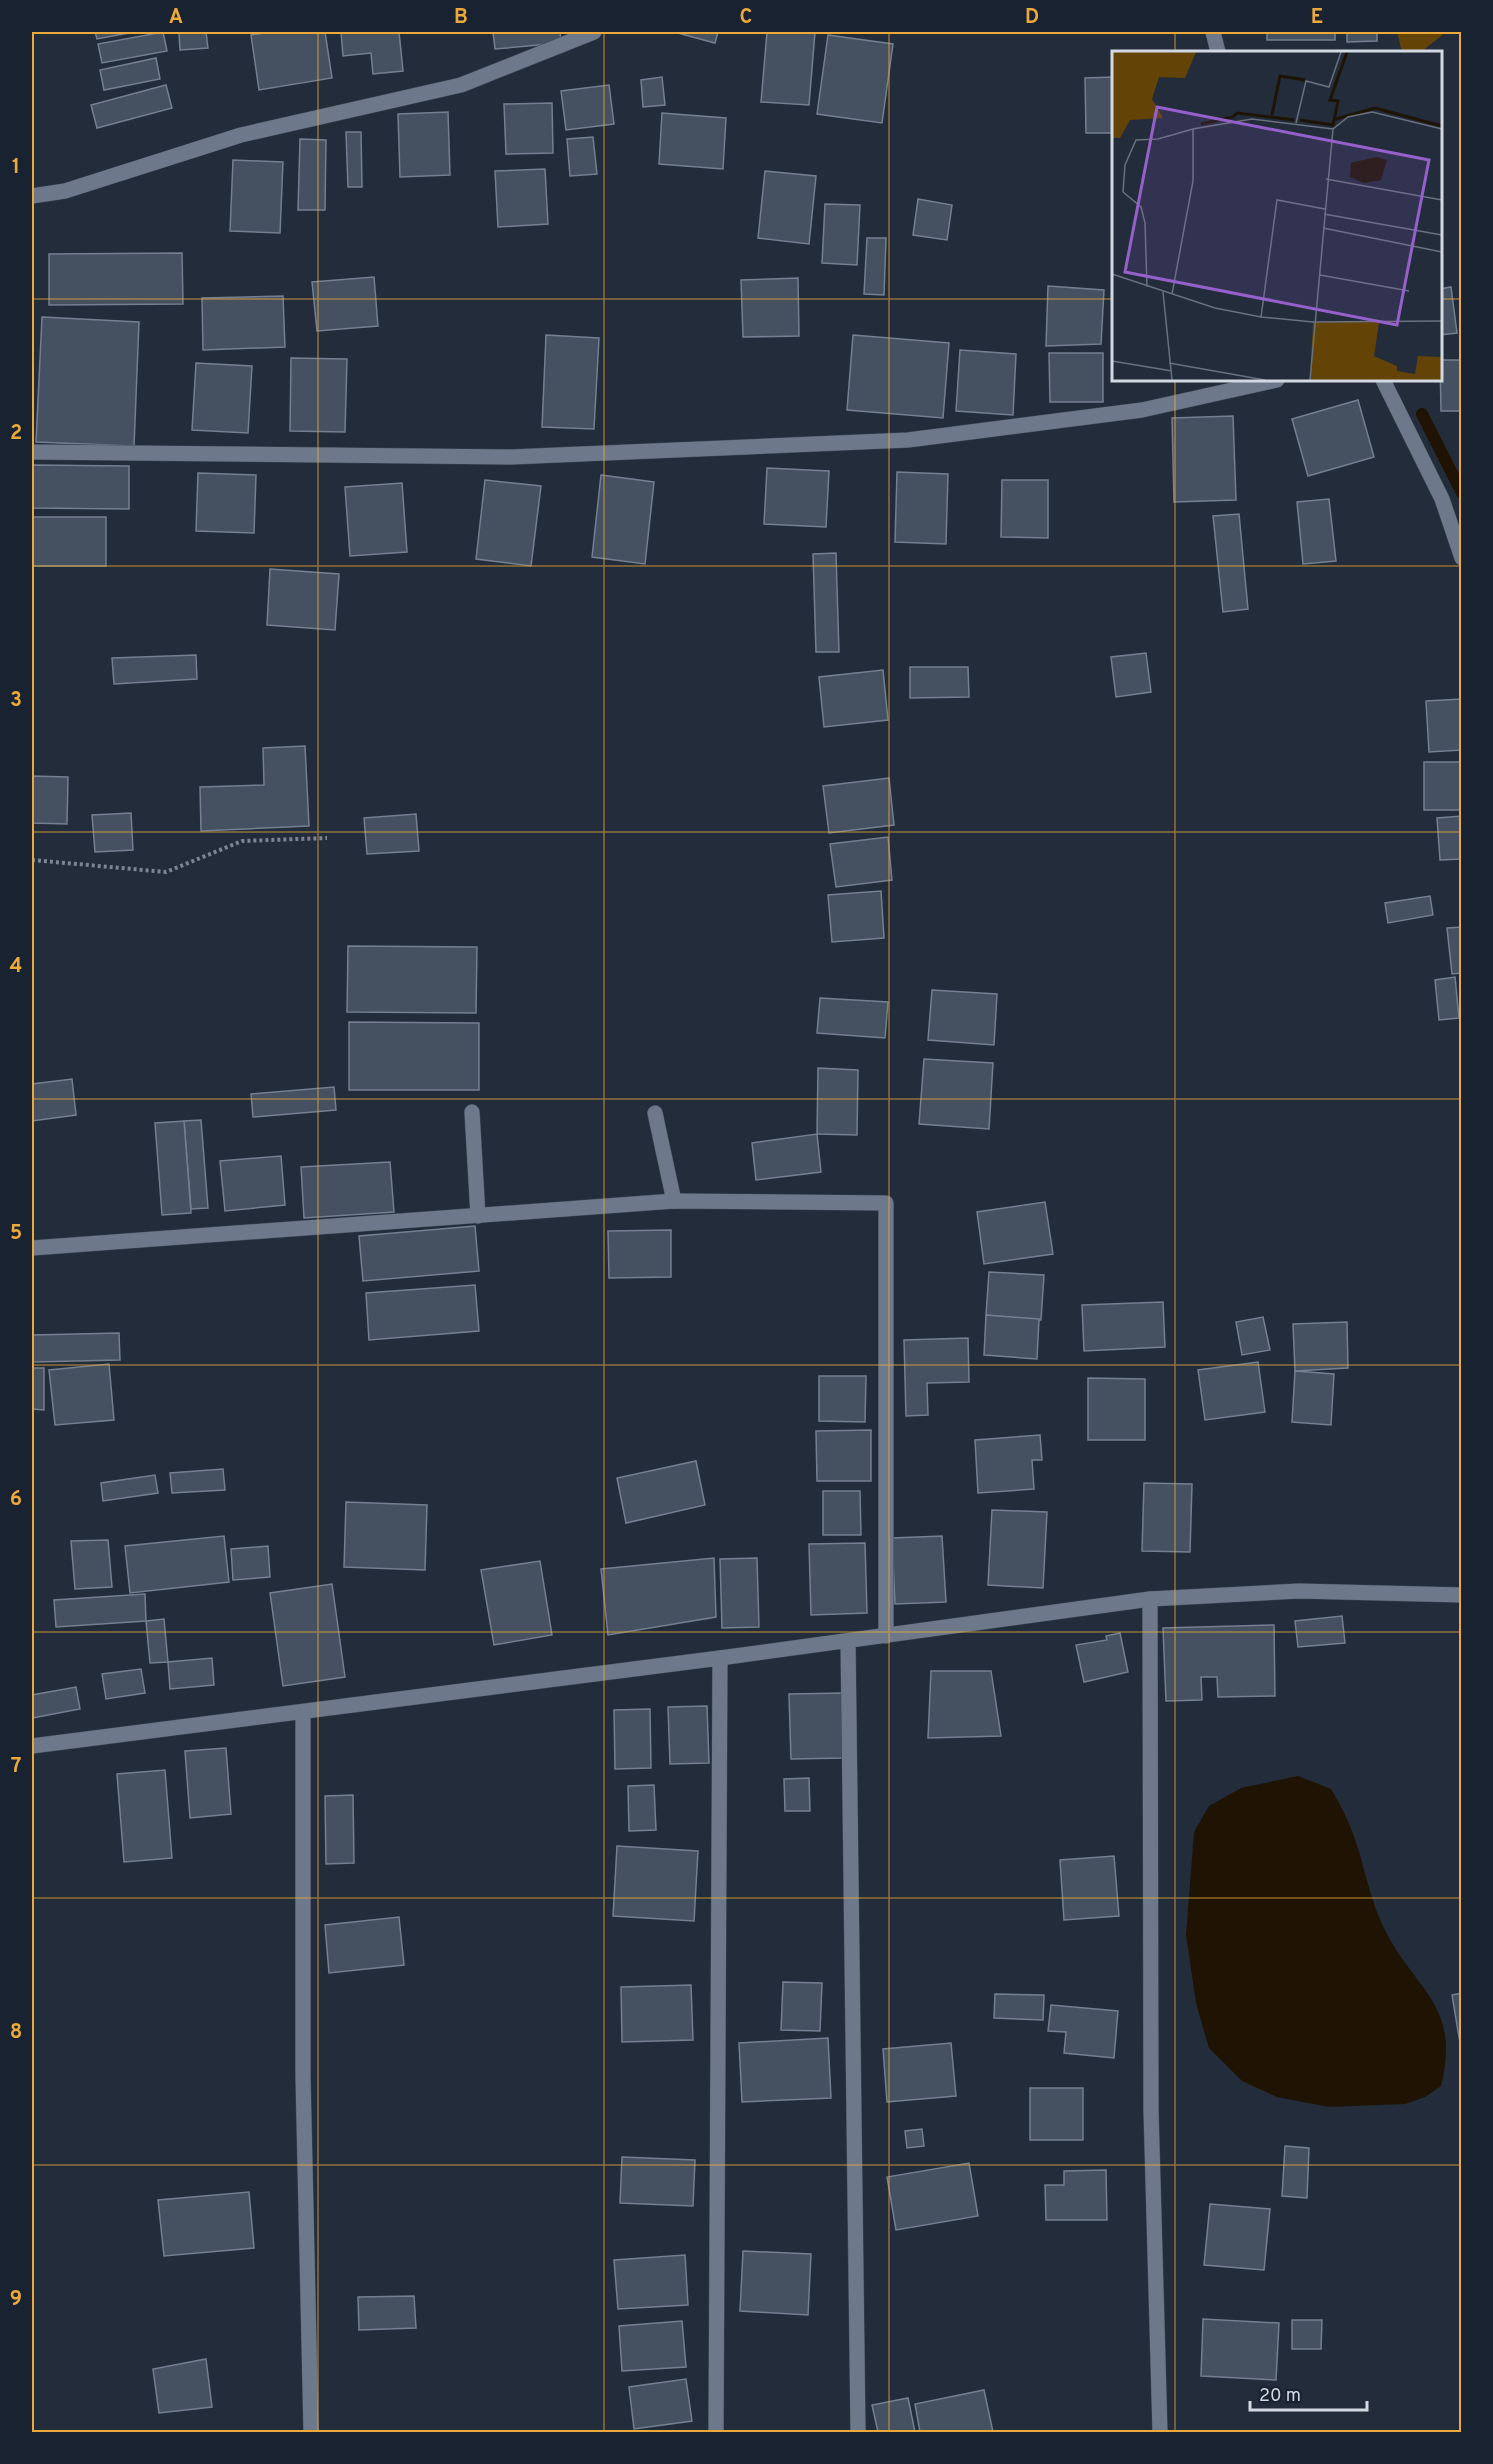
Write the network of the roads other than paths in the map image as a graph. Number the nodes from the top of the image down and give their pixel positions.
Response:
1 (594, 32) edge
2 (1213, 32) edge
3 (1218, 51) edge
4 (32, 196) edge
5 (1272, 381) edge
6 (1383, 381) edge
7 (32, 452) edge
8 (1461, 558) edge
9 (472, 1112) dead end
10 (655, 1113) dead end
11 (674, 1201) junction
12 (478, 1216) junction
13 (32, 1248) edge
14 (1461, 1595) edge
15 (1150, 1599) junction
16 (885, 1636) junction
17 (848, 1641) junction
18 (720, 1658) junction
19 (303, 1712) junction
20 (32, 1746) edge
21 (311, 2433) edge
22 (716, 2433) edge
23 (858, 2433) edge
24 (1160, 2433) edge

1 - 4 street
2 - 3 street
5 - 7 street
6 - 8 street
9 - 12 street
10 - 11 street
11 - 12 street
11 - 16 street
12 - 13 street
14 - 15 street
15 - 16 street
15 - 24 street
16 - 17 street
17 - 18 street
17 - 23 street
18 - 19 street
18 - 22 street
19 - 20 street
19 - 21 street

